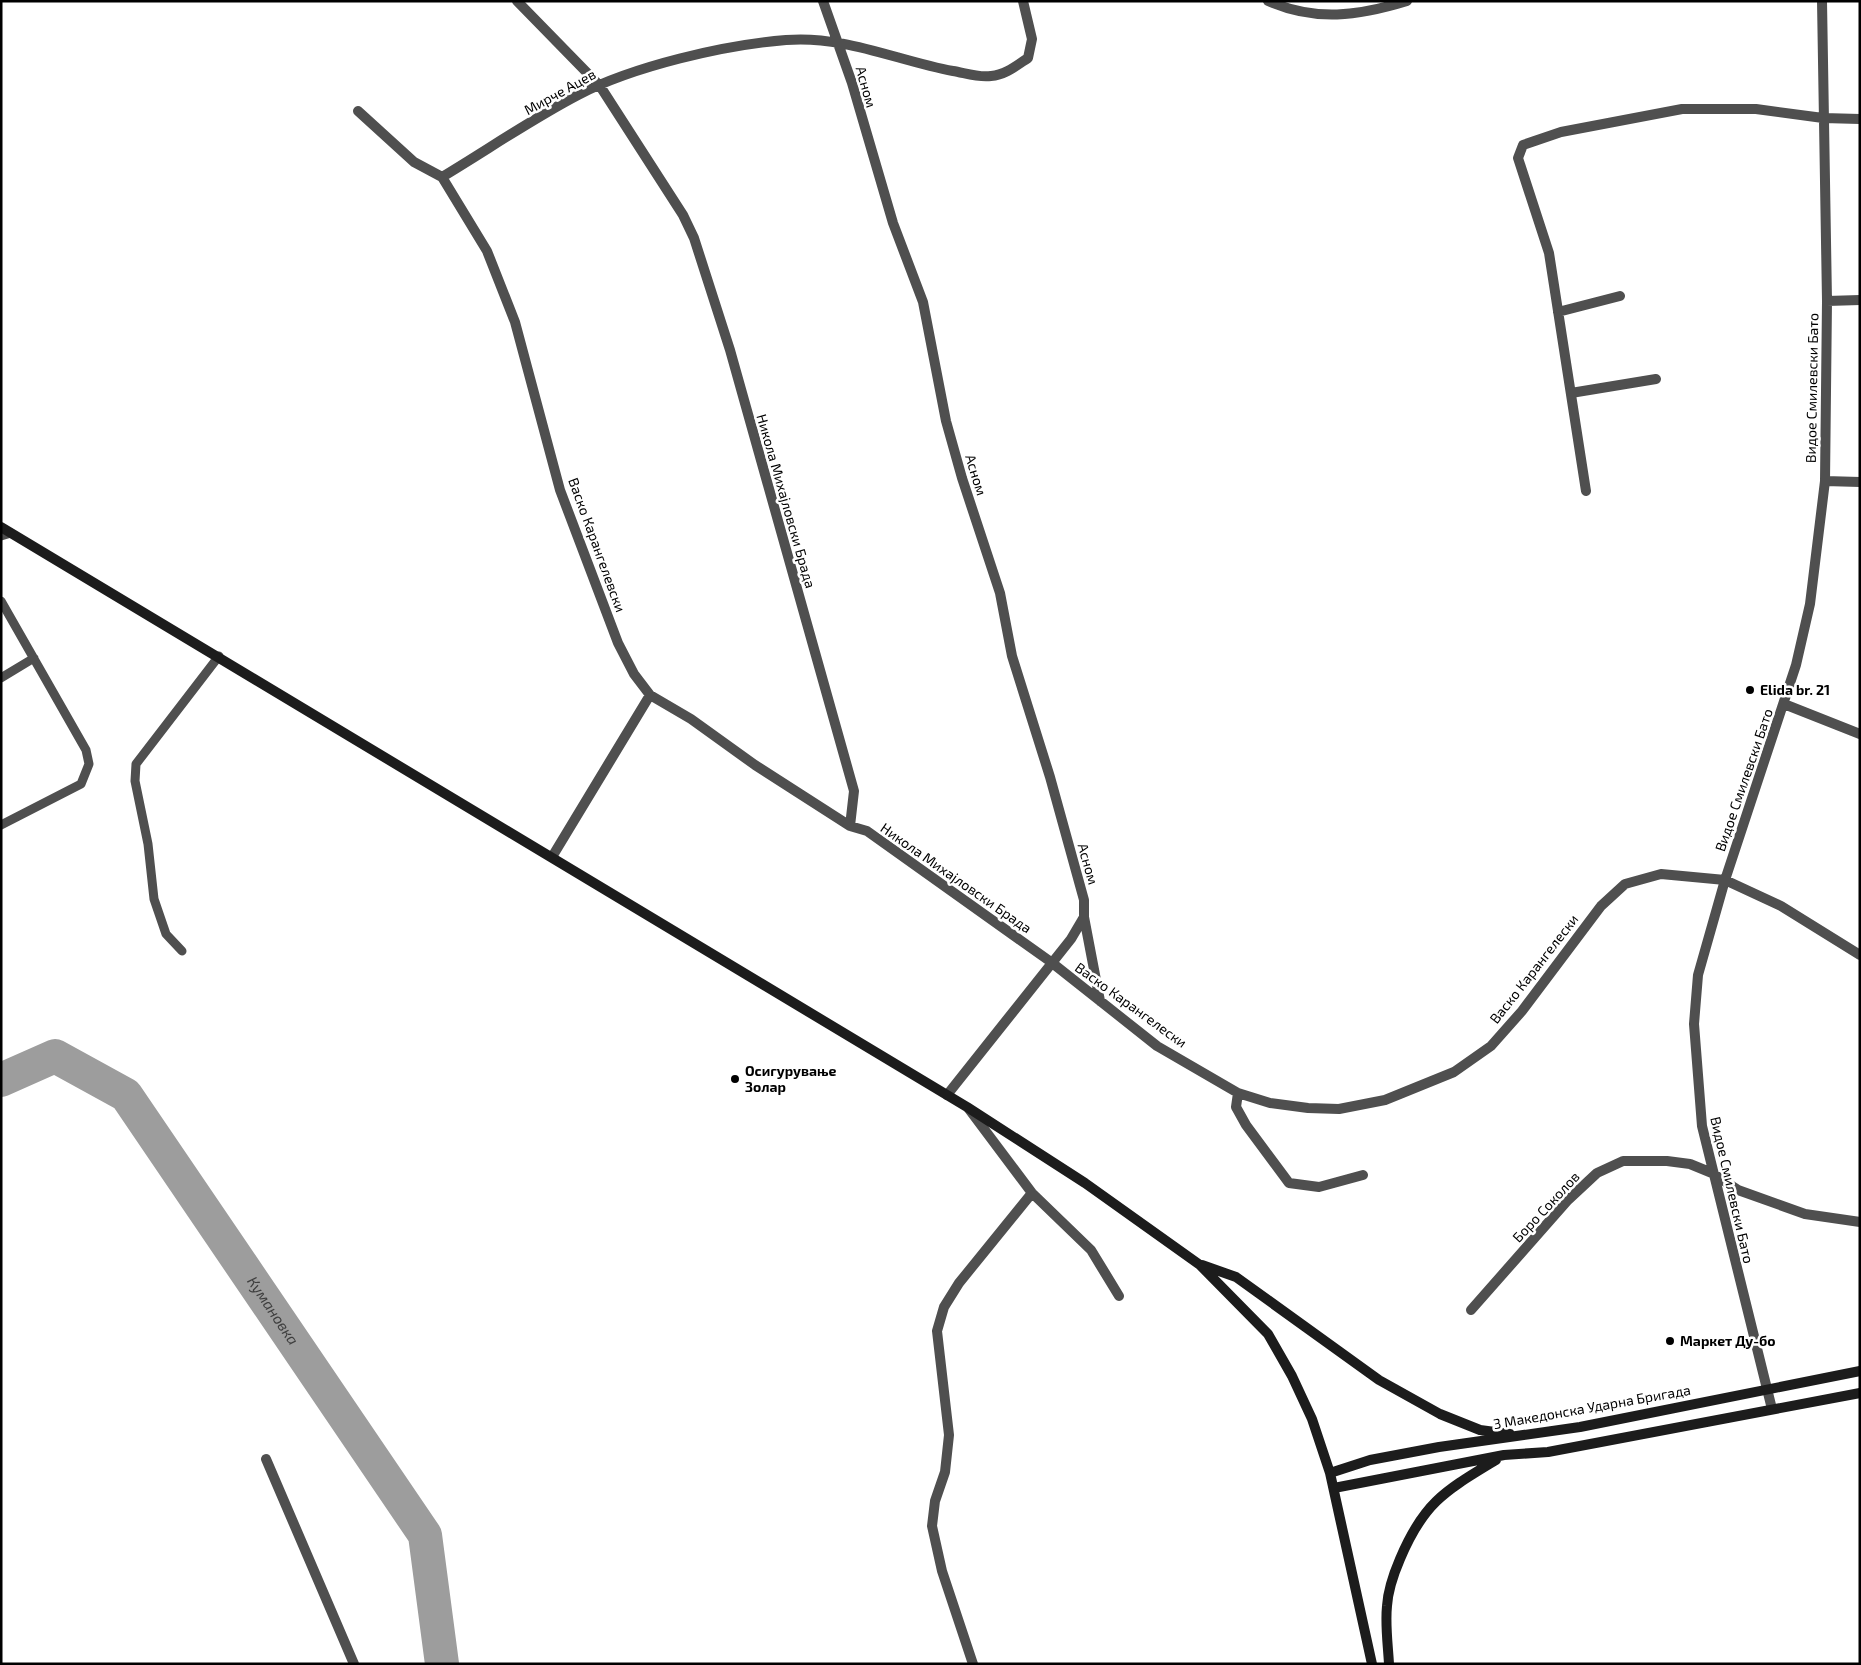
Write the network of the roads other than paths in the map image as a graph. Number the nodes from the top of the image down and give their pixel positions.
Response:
1 (517, 1) edge
2 (823, 1) edge
3 (1023, 1) edge
4 (1268, 1) edge
5 (1407, 1) edge
6 (1822, 1) edge
7 (838, 42) junction
8 (600, 86) junction
9 (358, 111) dead end
10 (1823, 118) junction
11 (1860, 119) edge
12 (442, 177) junction
13 (1620, 296) dead end
14 (1860, 300) edge
15 (1827, 301) junction
16 (1558, 312) junction
17 (1656, 379) dead end
18 (1571, 393) junction
19 (1825, 481) junction
20 (1860, 482) edge
21 (1586, 491) dead end
22 (1, 527) edge
23 (6, 534) edge
24 (1, 601) edge
25 (219, 656) junction
26 (34, 658) junction
27 (1, 678) edge
28 (650, 695) junction
29 (1784, 704) junction
30 (1860, 734) edge
31 (1, 825) edge
32 (850, 826) junction
33 (552, 857) junction
34 (1725, 880) junction
35 (1084, 917) junction
36 (182, 951) dead end
37 (1860, 955) edge
38 (1050, 962) junction
39 (1100, 1001) junction
40 (1238, 1093) junction
41 (947, 1095) junction
42 (967, 1107) junction
43 (1712, 1173) junction
44 (1363, 1175) dead end
45 (1032, 1193) junction
46 (1860, 1222) edge
47 (1200, 1264) junction
48 (1119, 1296) dead end
49 (1471, 1310) dead end
50 (1860, 1370) edge
51 (1766, 1388) junction
52 (1860, 1393) edge
53 (1772, 1409) junction
54 (1521, 1436) junction
55 (1504, 1455) junction
56 (266, 1459) dead end
57 (1330, 1473) junction
58 (1334, 1488) junction
59 (354, 1664) edge
60 (973, 1664) edge
61 (1372, 1664) edge
62 (1389, 1664) edge

1 - 8 street, Никола Михајловски Брада
2 - 7 street
3 - 7 street, Мирче Ацев
4 - 5 street
6 - 10 street, Видое Смилевски Бато
7 - 8 street, Мирче Ацев
7 - 35 street, Асном
8 - 12 street, Мирче Ацев
8 - 32 street, Никола Михајловски Брада
9 - 12 street
10 - 11 street
10 - 15 street, Видое Смилевски Бато
10 - 16 street
12 - 28 street, Васко Карангелевски
13 - 16 street
14 - 15 street
15 - 19 street, Видое Смилевски Бато
16 - 18 street
17 - 18 street
18 - 21 street
19 - 20 street
19 - 29 street, Видое Смилевски Бато
22 - 23 main road
23 - 25 main road
24 - 26 lane
25 - 33 main road
25 - 36 lane
26 - 27 lane
26 - 31 lane
28 - 32 street, Васко Карангелевски
28 - 33 street
29 - 30 street
29 - 34 street, Видое Смилевски Бато
32 - 38 street, Никола Михајловски Брада
33 - 41 main road
34 - 37 street
34 - 40 street, Васко Карангелески
34 - 43 street, Видое Смилевски Бато
35 - 38 street
35 - 39 street, Асном
38 - 39 street, Васко Карангелески
38 - 41 street
39 - 40 street, Васко Карангелески
40 - 44 street
41 - 42 main road
42 - 45 street
42 - 47 main road
43 - 46 street, Боро Соколов
43 - 49 street, Боро Соколов
43 - 51 street, Видое Смилевски Бато
45 - 48 street
45 - 60 street
47 - 54 main road
47 - 57 main road
50 - 51 main road, 3 Македонска Ударна Бригада
51 - 53 street, Видое Смилевски Бато
51 - 54 main road, 3 Македонска Ударна Бригада
52 - 53 main road
53 - 55 main road
54 - 57 main road, 3 Македонска Ударна Бригада
55 - 58 main road
55 - 62 main road
56 - 59 street
57 - 58 main road
58 - 61 main road

